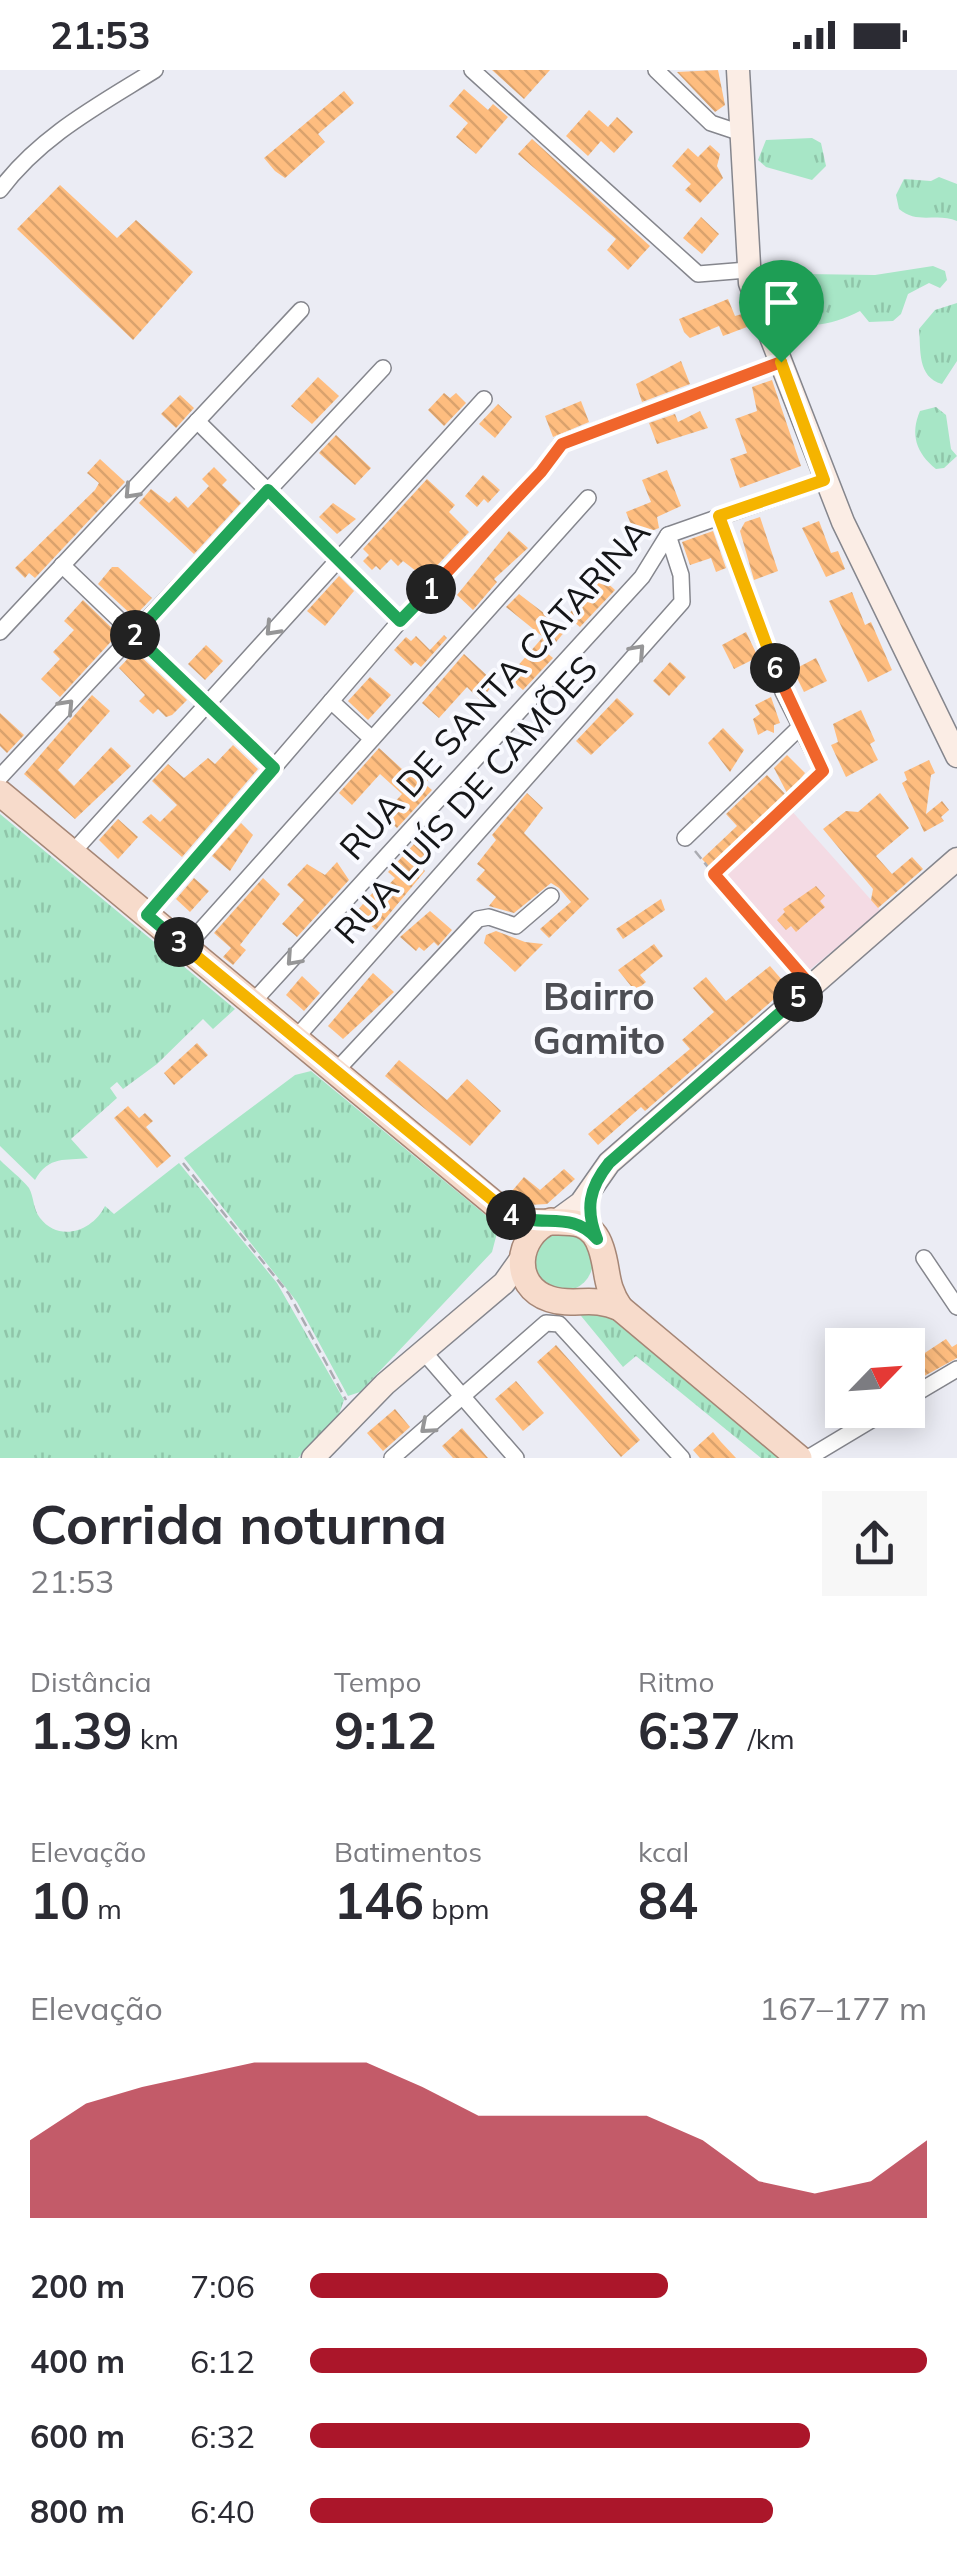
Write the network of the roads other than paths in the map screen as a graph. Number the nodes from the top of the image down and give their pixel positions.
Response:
1 (155, 70) edge
2 (472, 70) edge
3 (656, 70) edge
4 (738, 70) edge
5 (741, 133) junction
6 (0, 190) edge
7 (748, 270) junction
8 (301, 310) dead end
9 (781, 362) junction
10 (383, 368) dead end
11 (484, 399) dead end
12 (197, 420) junction
13 (824, 480) junction
14 (268, 490) junction
15 (588, 498) dead end
16 (719, 516) junction
17 (668, 535) junction
18 (338, 558) junction
19 (62, 566) junction
20 (400, 621) junction
21 (0, 632) edge
22 (134, 634) junction
23 (332, 700) junction
24 (205, 702) junction
25 (801, 726) junction
26 (372, 739) junction
27 (957, 756) edge
28 (274, 768) junction
29 (0, 777) edge
30 (0, 793) edge
31 (798, 794) road end
32 (685, 838) road end
33 (72, 854) junction
34 (957, 859) edge
35 (551, 896) dead end
36 (147, 915) junction
37 (186, 948) junction
38 (252, 1003) junction
39 (295, 1039) junction
40 (335, 1072) junction
41 (592, 1188) junction
42 (502, 1211) junction
43 (556, 1220) junction
44 (597, 1239) junction
45 (522, 1254) junction
46 (924, 1258) dead end
47 (603, 1266) junction
48 (537, 1292) junction
49 (490, 1294) junction
50 (573, 1300) junction
51 (957, 1307) edge
52 (620, 1308) junction
53 (423, 1351) junction
54 (957, 1369) edge
55 (925, 1388) edge
56 (462, 1397) junction
57 (858, 1428) edge
58 (313, 1458) edge
59 (392, 1458) edge
60 (516, 1458) edge
61 (682, 1458) edge
62 (798, 1458) edge
63 (808, 1458) edge

1 - 6 street
2 - 7 street
3 - 5 street
4 - 5 street
5 - 7 street
7 - 9 street
8 - 12 street
9 - 13 street
9 - 20 street
10 - 14 street
11 - 18 street
12 - 14 street
12 -> 19 street
13 - 16 street, RUA DE SANTA CATARINA
13 - 27 street
14 - 18 street
14 - 22 street
15 - 26 street
16 - 17 street, RUA DE SANTA CATARINA
16 - 25 street
17 -> 38 street, RUA DE SANTA CATARINA
39 -> 17 street, RUA LUÍS DE CAMÕES
18 - 20 street
18 -> 24 street
19 - 21 street
19 - 22 street
20 - 23 street
22 - 24 street
29 -> 22 street
23 - 26 street
23 - 28 street
24 - 28 street
24 - 33 street
25 - 31 street
25 - 32 street
26 - 37 street
28 - 36 street
30 - 33 main road
33 - 36 main road
34 - 41 street
35 - 40 street
36 - 37 main road
37 - 38 main road
38 - 39 main road
39 - 40 main road
40 - 42 main road
41 - 43 street
41 - 44 street
42 - 43 main road
42 - 45 main road
43 - 44 main road
43 - 45 main road
44 - 47 main road
45 - 48 main road
45 - 49 street
46 - 51 street
47 - 50 main road
47 - 52 main road
48 - 49 street
48 - 50 main road
49 - 53 street
50 - 52 main road
52 - 62 main road
53 - 56 street
53 - 58 street
54 - 55 street
56 -> 59 street
56 - 60 street
56 - 61 street
57 - 63 street

